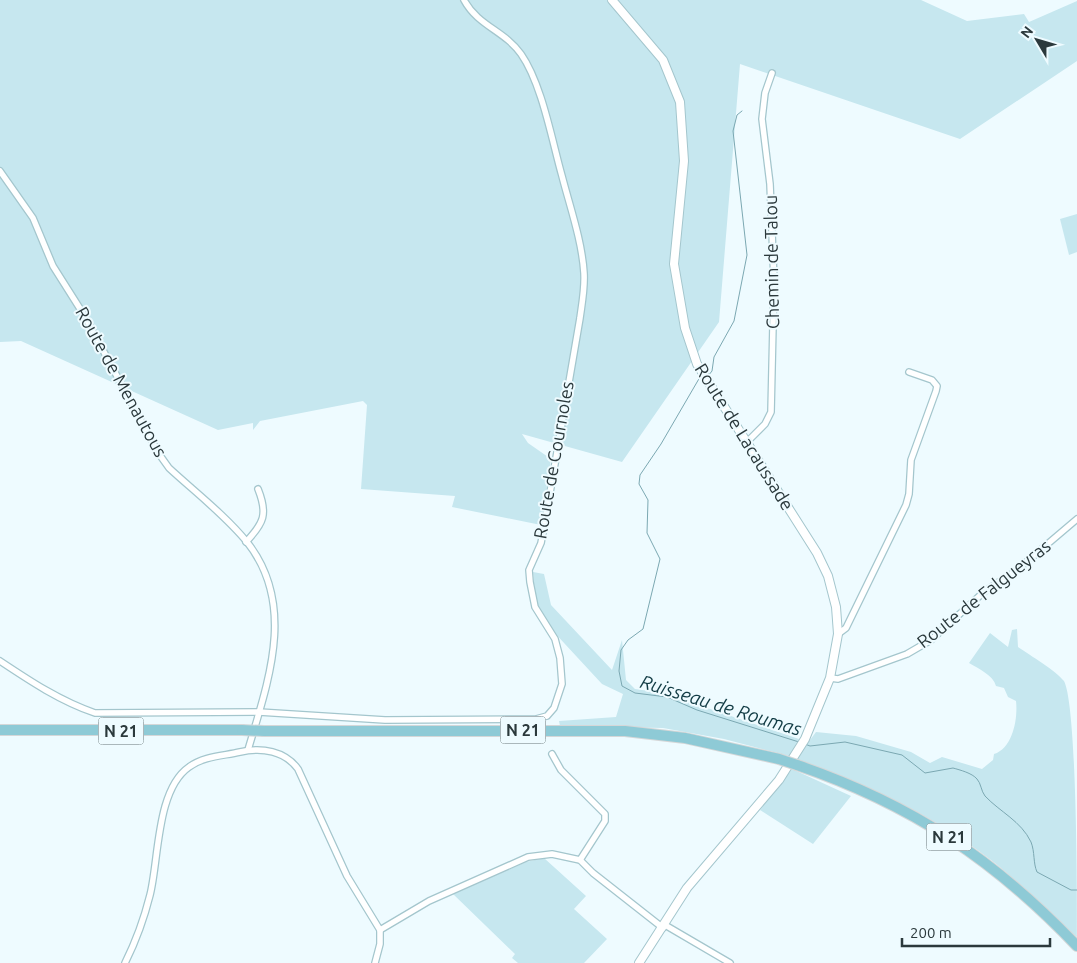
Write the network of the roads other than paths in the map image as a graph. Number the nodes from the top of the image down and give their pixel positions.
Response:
1 (464, 0) edge
2 (612, 0) edge
3 (772, 73) dead end
4 (1, 175) edge
5 (908, 372) dead end
6 (746, 443) junction
7 (258, 489) dead end
8 (1077, 519) edge
9 (246, 542) junction
10 (838, 634) junction
11 (0, 661) edge
12 (830, 678) junction
13 (259, 712) junction
14 (0, 730) edge
15 (248, 750) junction
16 (552, 754) dead end
17 (580, 860) junction
18 (664, 926) junction
19 (380, 930) junction
20 (1077, 946) edge
21 (125, 963) edge
22 (375, 963) edge
23 (639, 963) edge
24 (730, 963) edge

1 - 13 street, Route de Cournoles
2 - 6 street, Route de Lacaussade
3 - 6 street, Chemin de Talou
4 - 9 street, Route de Menautous
5 - 10 street
6 - 10 street, Route de Lacaussade
7 - 9 street
8 - 12 street, Route de Falgueyras
9 - 13 street, Route de Menautous
10 - 12 street, Route de Lacaussade
11 - 13 street, Route de Cournoles
12 - 18 street, Route de Lacaussade
13 - 15 street, Route de Menautous
14 - 20 main road, N 21, bridge
15 - 19 street
15 - 21 street
16 - 17 street
17 - 18 street
17 - 19 street
18 - 23 street, Route de Lacaussade
18 - 24 street
19 - 22 street

